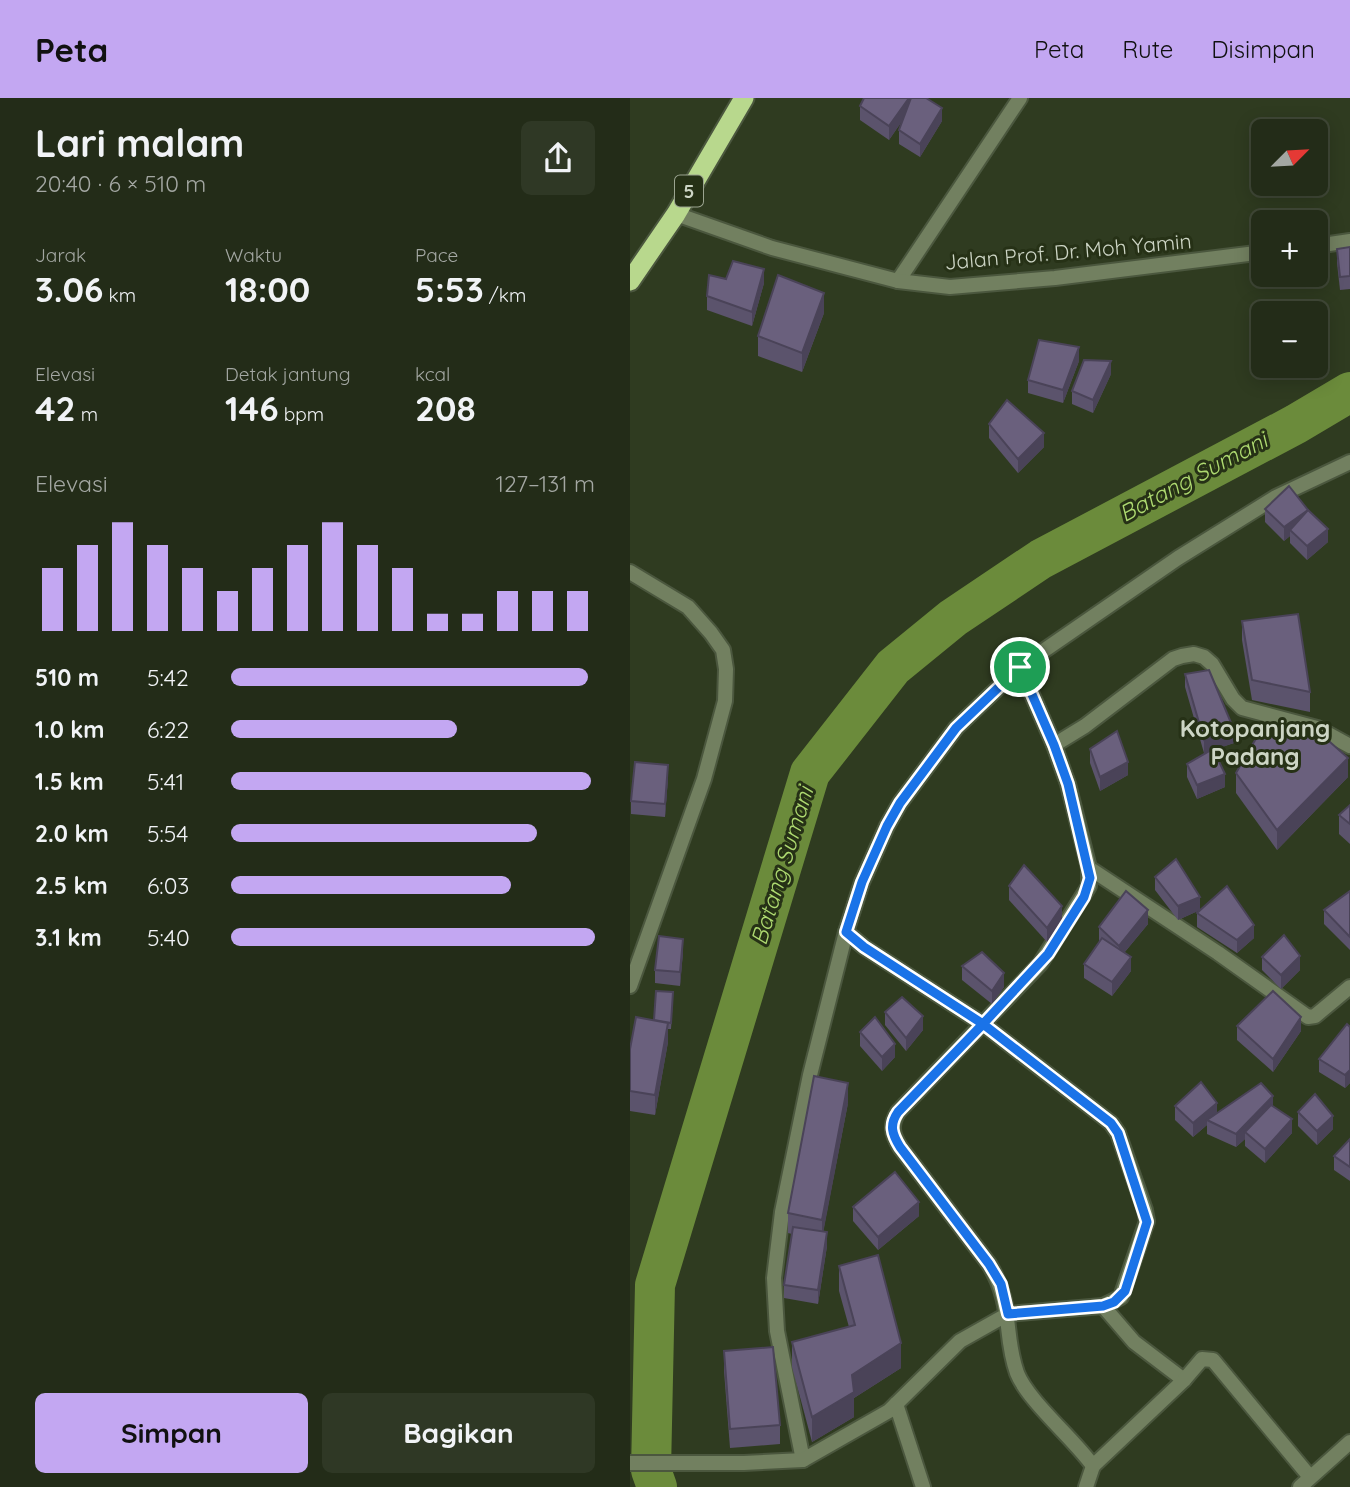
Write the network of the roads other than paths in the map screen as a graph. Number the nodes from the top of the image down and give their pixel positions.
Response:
1 (744, 98) edge
2 (1020, 98) edge
3 (676, 214) junction
4 (1350, 242) edge
5 (1328, 245) edge
6 (1251, 255) edge
7 (630, 281) edge
8 (898, 281) junction
9 (1350, 462) edge
10 (630, 572) edge
11 (1020, 667) junction
12 (1054, 745) junction
13 (1350, 746) edge
14 (1089, 868) junction
15 (846, 932) junction
16 (630, 986) edge
17 (1350, 987) edge
18 (983, 1024) junction
19 (1103, 1306) junction
20 (1008, 1314) junction
21 (1184, 1380) junction
22 (896, 1404) junction
23 (1350, 1441) edge
24 (803, 1460) junction
25 (630, 1463) edge
26 (1093, 1465) junction
27 (1305, 1482) edge
28 (923, 1487) edge
29 (1086, 1487) edge

1 - 3 highway, 5
2 - 8 street
3 - 7 highway, 5
3 - 8 street, Jalan Prof. Dr. Moh Yamin
4 - 5 street
6 - 8 street, Jalan Prof. Dr. Moh Yamin
9 - 11 street
10 - 16 street
11 - 12 street
11 - 15 street
12 - 13 street
12 - 14 street
14 - 17 street
14 - 18 street
15 - 18 street
15 - 24 street
18 - 19 street
18 - 20 street
19 - 20 street
19 - 21 street
20 - 22 street
20 - 26 street
21 - 26 street
21 - 27 street
22 - 24 street
22 - 28 street
23 - 27 street
24 - 25 street
26 - 29 street

